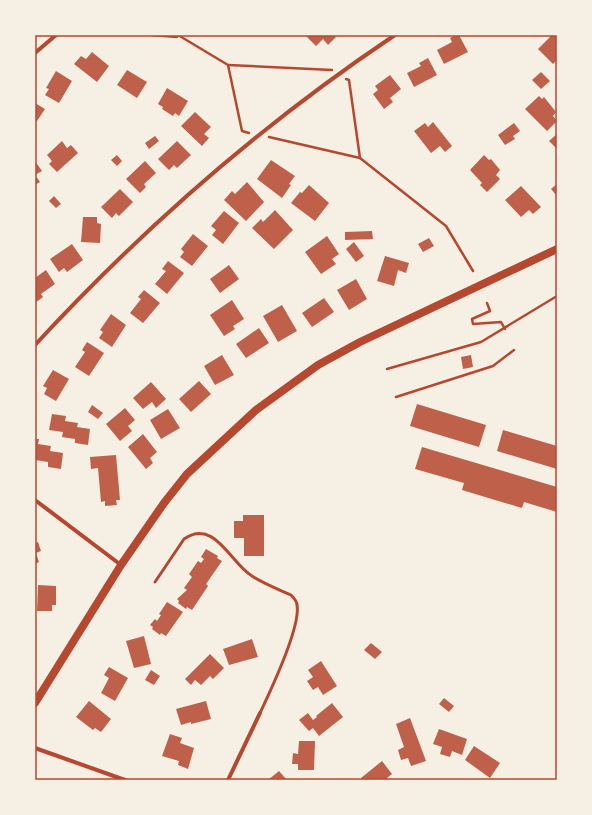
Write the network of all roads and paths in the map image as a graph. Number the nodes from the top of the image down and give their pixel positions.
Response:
1 (56, 35) edge
2 (152, 35) edge
3 (395, 35) edge
4 (178, 36) edge
5 (35, 53) edge
6 (228, 65) junction
7 (339, 73) junction
8 (258, 135) junction
9 (360, 158) junction
10 (557, 249) edge
11 (473, 271) dead end
12 (557, 296) edge
13 (487, 303) dead end
14 (505, 329) junction
15 (35, 345) edge
16 (514, 350) dead end
17 (387, 369) dead end
18 (396, 397) dead end
19 (35, 500) edge
20 (120, 565) junction
21 (155, 582) dead end
22 (35, 704) edge
23 (260, 713) joint
24 (35, 748) edge
25 (125, 780) edge
26 (228, 780) edge

1 - 5 street
2 - 4 path
3 - 7 street
4 - 6 path
6 - 7 path
6 - 8 path
7 - 8 street
7 - 9 path
8 - 9 path
8 - 15 street
9 - 11 path
10 - 20 main road
12 - 14 path
13 - 14 path
14 - 17 path
16 - 18 path
19 - 20 street
20 - 22 main road
21 - 23 lane
23 - 26 street
24 - 25 street

